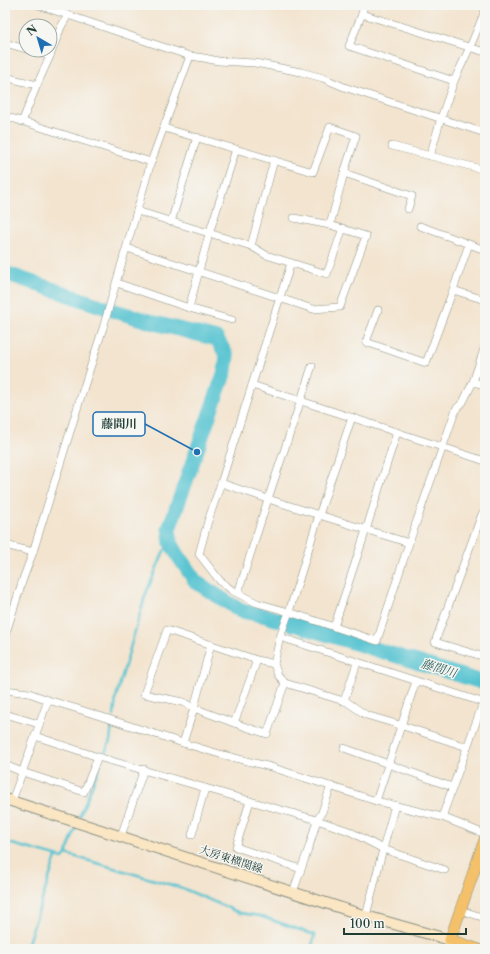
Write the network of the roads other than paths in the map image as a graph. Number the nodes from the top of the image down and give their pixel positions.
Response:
1 (38, 5) edge
2 (364, 5) edge
3 (485, 11) edge
4 (362, 14) junction
5 (68, 15) junction
6 (58, 35) edge
7 (5, 43) edge
8 (18, 47) edge
9 (470, 47) junction
10 (485, 52) edge
11 (190, 56) junction
12 (49, 58) edge
13 (5, 77) edge
14 (454, 82) junction
15 (37, 85) junction
16 (5, 116) edge
17 (441, 118) junction
18 (22, 122) junction
19 (164, 128) junction
20 (485, 133) edge
21 (197, 138) junction
22 (392, 146) dead end
23 (236, 149) junction
24 (430, 156) junction
25 (274, 160) junction
26 (151, 162) junction
27 (485, 170) edge
28 (344, 173) junction
29 (408, 209) dead end
30 (137, 211) junction
31 (294, 218) dead end
32 (171, 222) junction
33 (330, 225) junction
34 (420, 226) dead end
35 (343, 228) junction
36 (210, 234) junction
37 (469, 244) junction
38 (251, 246) junction
39 (127, 248) junction
40 (485, 250) edge
41 (291, 263) junction
42 (199, 271) junction
43 (116, 287) junction
44 (453, 290) junction
45 (280, 298) junction
46 (485, 300) edge
47 (189, 308) junction
48 (378, 310) dead end
49 (232, 320) dead end
50 (485, 346) edge
51 (312, 366) dead end
52 (473, 382) junction
53 (252, 385) junction
54 (485, 385) edge
55 (301, 400) junction
56 (352, 417) junction
57 (397, 432) junction
58 (443, 448) junction
59 (485, 461) edge
60 (221, 483) junction
61 (268, 499) junction
62 (485, 514) edge
63 (319, 515) junction
64 (366, 530) junction
65 (409, 543) junction
66 (5, 545) edge
67 (33, 552) junction
68 (238, 593) junction
69 (289, 612) junction
70 (334, 627) junction
71 (5, 636) edge
72 (280, 637) junction
73 (211, 644) junction
74 (485, 657) edge
75 (257, 660) junction
76 (357, 662) junction
77 (274, 664) junction
78 (416, 681) junction
79 (285, 683) junction
80 (5, 690) edge
81 (48, 700) junction
82 (344, 701) junction
83 (484, 703) edge
84 (194, 708) junction
85 (5, 714) edge
86 (39, 724) junction
87 (234, 724) junction
88 (400, 725) junction
89 (35, 736) junction
90 (183, 743) junction
91 (467, 747) junction
92 (344, 748) dead end
93 (98, 756) junction
94 (5, 765) edge
95 (388, 765) junction
96 (144, 770) junction
97 (22, 772) junction
98 (331, 786) junction
99 (452, 787) junction
100 (205, 788) junction
101 (8, 800) edge
102 (250, 801) junction
103 (376, 801) junction
104 (395, 806) junction
105 (442, 817) junction
106 (317, 820) junction
107 (485, 834) edge
108 (192, 835) dead end
109 (121, 836) junction
110 (485, 839) edge
111 (383, 849) junction
112 (301, 869) junction
113 (445, 870) dead end
114 (293, 892) junction
115 (460, 910) junction
116 (366, 916) junction
117 (485, 918) edge
118 (448, 945) edge
119 (477, 949) edge

1 - 5 street
2 - 4 street
3 - 9 street
4 - 9 street
4 - 14 street
5 - 6 street
5 - 11 street
7 - 8 street
9 - 10 street
9 - 14 street
11 - 17 street
11 - 19 street
12 - 15 street
13 - 15 street
14 - 17 street
15 - 18 street
16 - 18 street
17 - 20 street
17 - 24 street
18 - 26 street
19 - 21 street
19 - 26 street
21 - 23 street
21 - 32 street
22 - 24 street
23 - 25 street
23 - 36 street
24 - 27 street
25 - 28 street
25 - 38 street
26 - 30 street
28 - 29 street
28 - 33 street
30 - 32 street
30 - 39 street
31 - 33 street
32 - 36 street
33 - 35 street
34 - 37 street
35 - 41 street
35 - 45 street
36 - 38 street
36 - 42 street
37 - 40 street
37 - 44 street
38 - 41 street
39 - 42 street
39 - 43 street
41 - 45 street
42 - 45 street
42 - 47 street
43 - 47 street
43 - 67 street
44 - 46 street
44 - 48 street
45 - 53 street
47 - 49 street
50 - 52 street
51 - 55 street
52 - 54 street
52 - 58 street
53 - 55 street
53 - 60 street
55 - 56 street
55 - 61 street
56 - 57 street
56 - 63 street
57 - 58 street
57 - 64 street
58 - 59 street
58 - 65 street
60 - 61 street
60 - 68 street
61 - 63 street
61 - 68 street
62 - 74 street
63 - 64 street
63 - 69 street
64 - 65 street
64 - 70 street
65 - 70 street
66 - 67 street
67 - 71 street
68 - 69 street
69 - 70 street
69 - 72 street
72 - 76 street
72 - 77 street
73 - 75 street
73 - 84 street
73 - 84 street
75 - 77 street
75 - 87 street
76 - 78 street
76 - 82 street
77 - 79 street
78 - 83 street
78 - 88 street
79 - 82 street
79 - 87 street
80 - 81 street
81 - 86 street
81 - 90 street
82 - 88 street
83 - 91 street
84 - 87 street
84 - 90 street
85 - 86 street
86 - 89 street
88 - 91 street
88 - 95 street
89 - 93 street
89 - 97 street
90 - 98 street
91 - 99 street
92 - 95 street
93 - 96 street
93 - 97 street
94 - 97 street
95 - 99 street
95 - 103 street
96 - 100 street
96 - 109 street
97 - 101 street
98 - 103 street
98 - 106 street
99 - 105 street
100 - 102 street
100 - 108 street
101 - 109 main road, 大房東横関線
102 - 106 street
102 - 112 street
103 - 104 street
104 - 105 street
104 - 111 street
105 - 107 street
106 - 111 street
106 - 112 street
109 - 114 main road, 大房東横関線
110 - 115 main road
111 - 113 street
111 - 116 street
112 - 114 street
114 - 116 main road, 大房東横関線
115 - 117 street
115 - 118 main road
116 - 118 main road, 大房東横関線
118 - 119 main road

